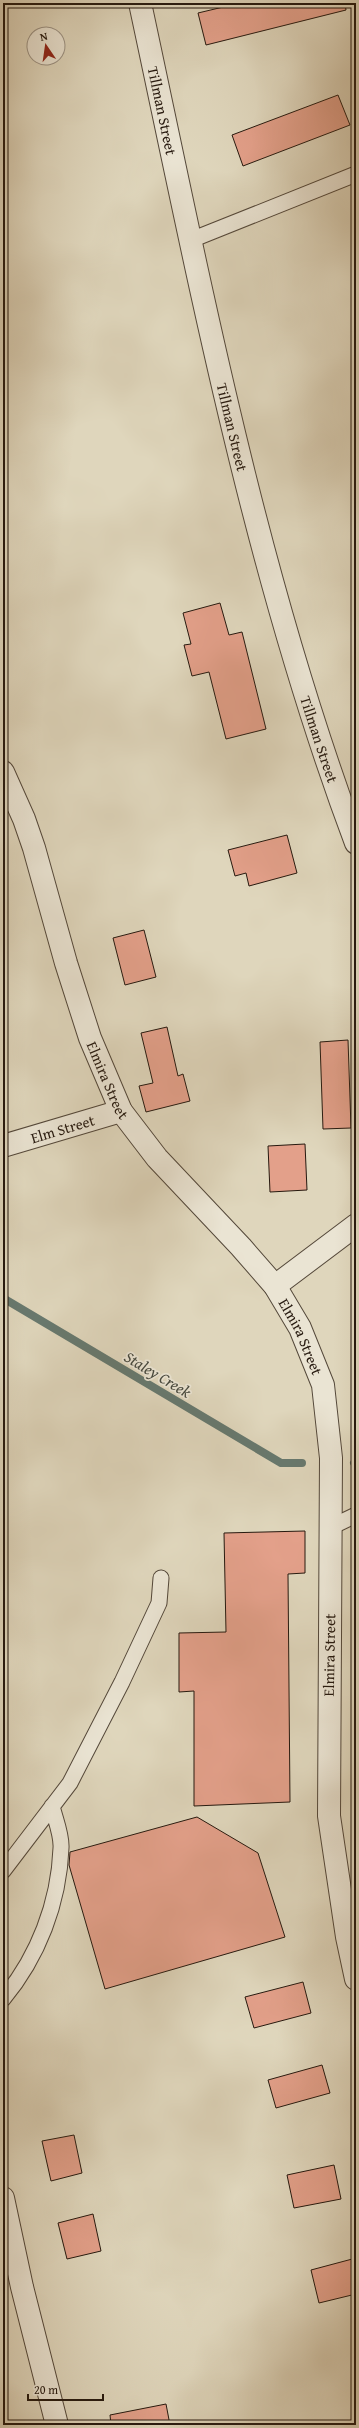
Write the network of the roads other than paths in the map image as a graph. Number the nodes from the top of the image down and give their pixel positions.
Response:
1 (140, 3) edge
2 (356, 174) edge
3 (191, 240) junction
4 (3, 772) edge
5 (356, 843) edge
6 (121, 1111) junction
7 (3, 1146) edge
8 (356, 1225) edge
9 (274, 1286) junction
10 (356, 1515) edge
11 (331, 1527) junction
12 (161, 1578) dead end
13 (52, 1806) junction
14 (3, 1871) edge
15 (356, 1979) edge
16 (3, 1999) edge
17 (3, 2198) edge
18 (57, 2425) edge

1 - 3 street, Tillman Street
2 - 3 lane
3 - 5 street, Tillman Street
4 - 6 street, Elmira Street
6 - 7 street, Elm Street
6 - 9 street, Elmira Street
8 - 9 street
9 - 11 street, Elmira Street
10 - 11 lane
11 - 15 street, Elmira Street
12 - 13 lane
13 - 14 lane
13 - 16 lane
17 - 18 street

